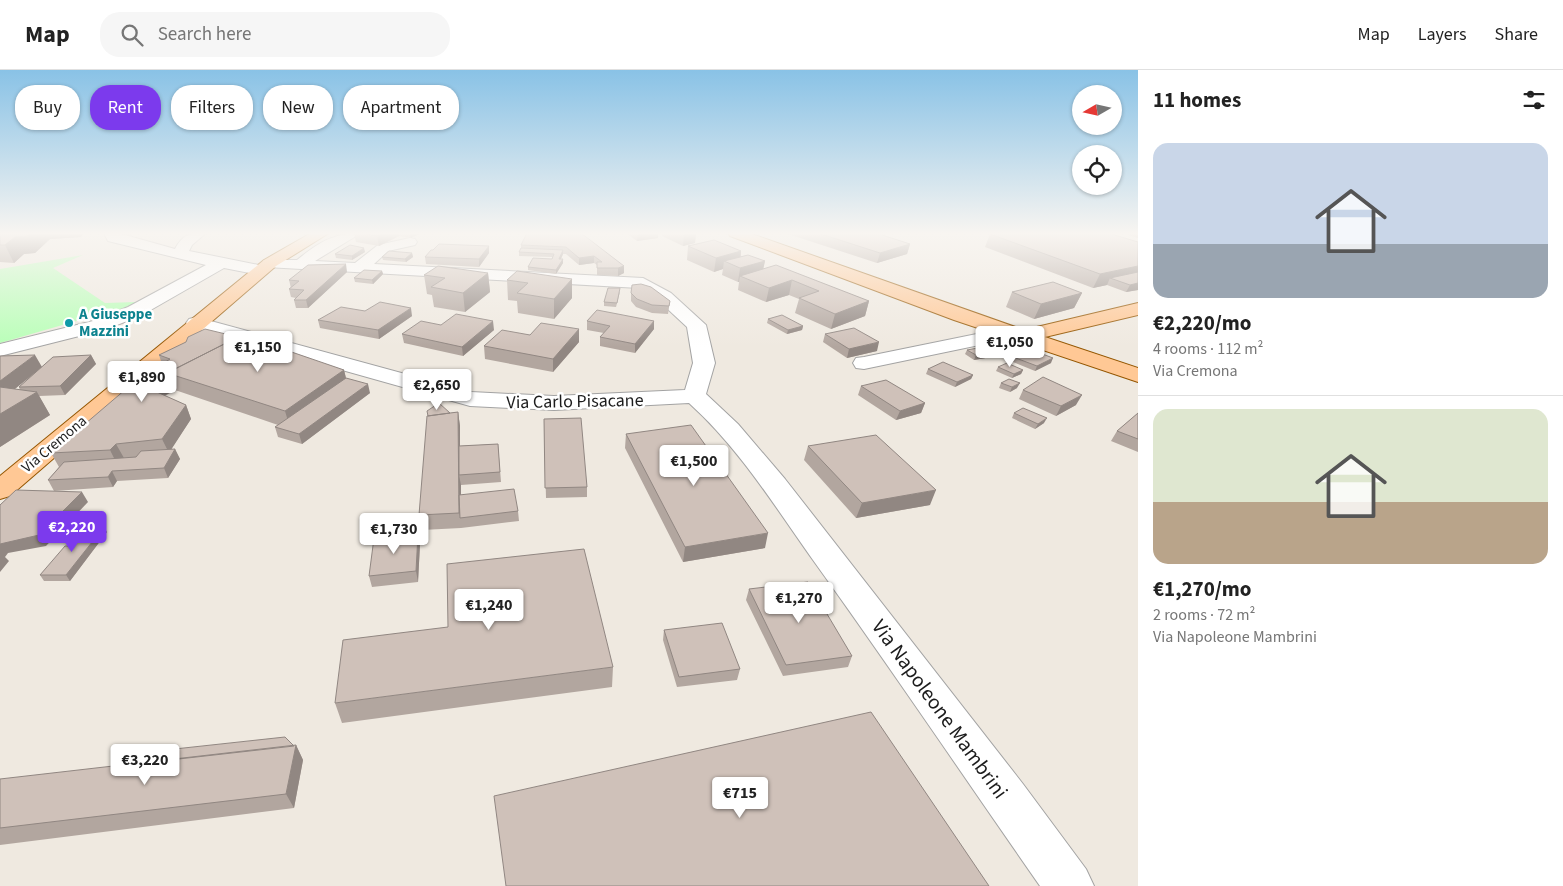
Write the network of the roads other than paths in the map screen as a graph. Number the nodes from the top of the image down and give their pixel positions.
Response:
1 (207, 271) edge
2 (259, 271) edge
3 (417, 271) edge
4 (840, 271) edge
5 (1138, 309) edge
6 (196, 323) junction
7 (1016, 335) junction
8 (0, 350) edge
9 (864, 363) dead end
10 (1138, 375) edge
11 (694, 396) junction
12 (0, 490) edge
13 (1069, 886) edge

1 - 8 street
2 - 6 main road, Via Cremona
3 - 11 street
4 - 7 main road
5 - 7 main road
6 - 11 street, Via Carlo Pisacane
6 - 12 main road, Via Cremona
7 - 9 street
7 - 10 main road
11 - 13 street, Via Napoleone Mambrini

